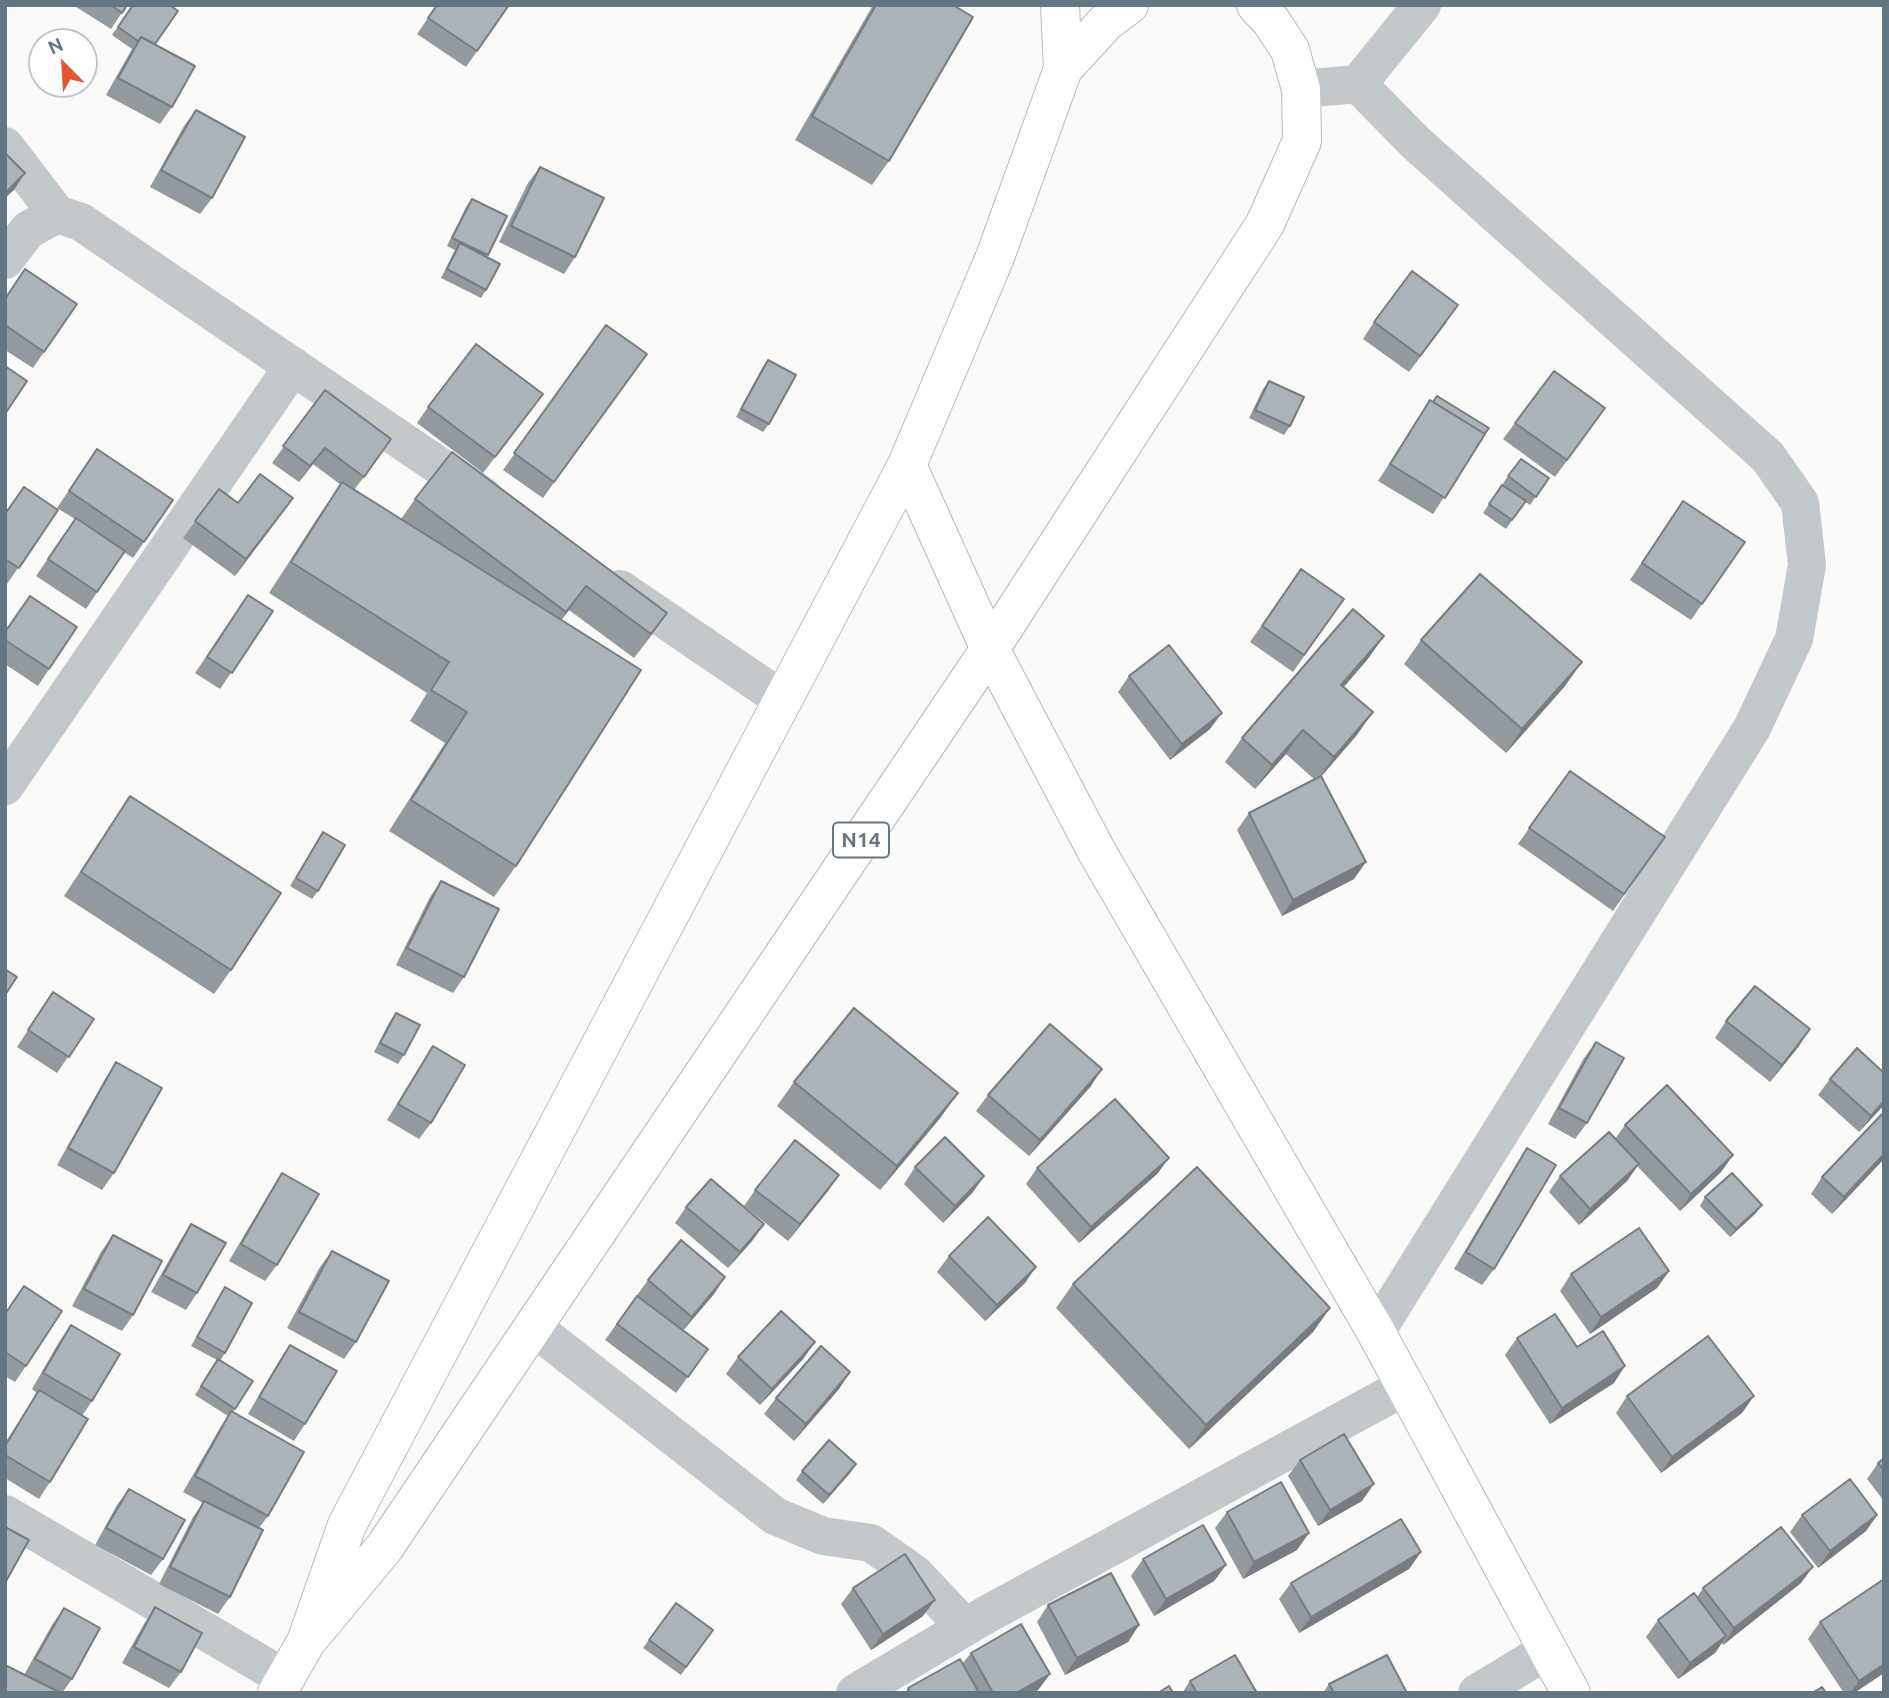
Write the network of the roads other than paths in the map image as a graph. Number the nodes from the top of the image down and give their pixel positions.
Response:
1 (1060, 5) edge
2 (1129, 5) edge
3 (1256, 5) edge
4 (1422, 5) edge
5 (1063, 69) junction
6 (1358, 84) junction
7 (1301, 89) junction
8 (5, 146) edge
9 (57, 214) junction
10 (5, 260) edge
11 (292, 366) junction
12 (907, 465) junction
13 (509, 514) edge
14 (589, 568) edge
15 (990, 649) junction
16 (783, 700) junction
17 (5, 786) edge
18 (533, 1327) junction
19 (1376, 1332) junction
20 (1406, 1386) junction
21 (5, 1514) edge
22 (965, 1627) junction
23 (306, 1642) junction
24 (1548, 1650) junction
25 (281, 1686) edge
26 (855, 1693) edge
27 (1477, 1693) edge
28 (1571, 1693) edge

1 - 5 main road, N14
2 - 5 main road
3 - 7 main road, N14
4 - 6 street
5 - 12 main road, N14
6 - 7 street
6 - 19 street
7 - 15 main road, N14
8 - 9 street
9 - 10 street
9 - 11 street
11 - 13 street
11 - 17 street
12 - 15 main road
12 - 16 main road, N14
14 - 16 street
15 - 18 main road, N14
15 - 19 main road
16 - 23 main road, N14
18 - 22 street
18 - 23 main road, N14
19 - 20 main road
20 - 22 street
20 - 24 main road
21 - 25 street
22 - 26 street
23 - 25 main road, N14
24 - 27 street
24 - 28 main road

